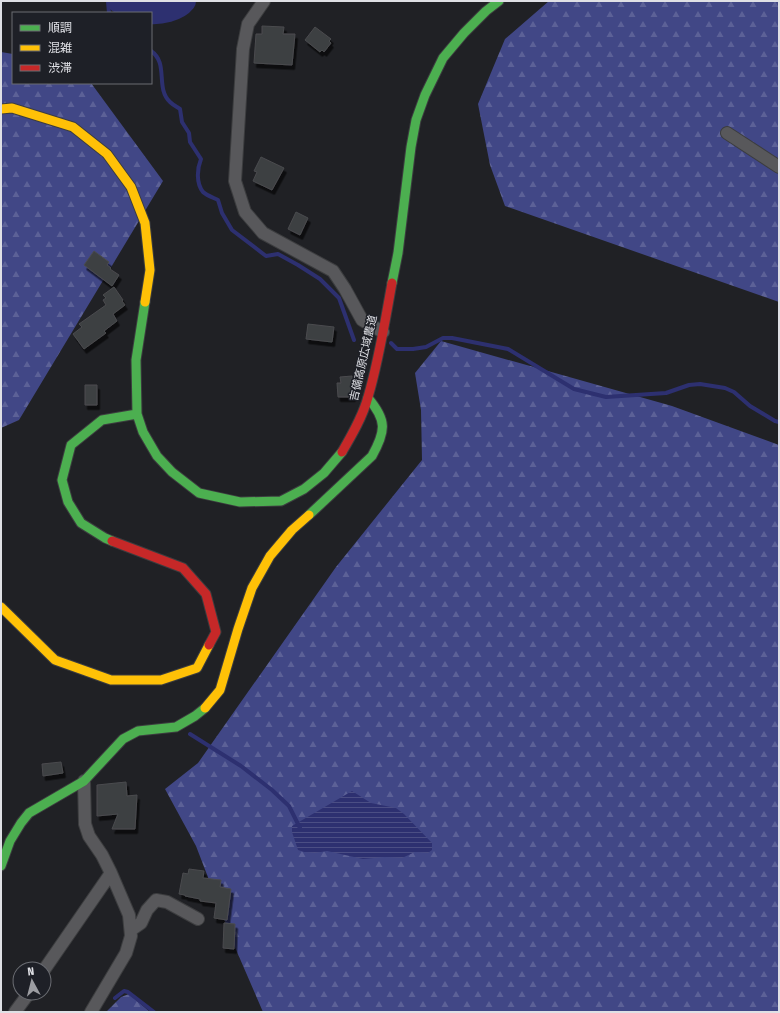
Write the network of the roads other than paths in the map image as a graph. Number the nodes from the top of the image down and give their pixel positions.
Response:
1 (264, 1) edge
2 (499, 1) edge
3 (1, 109) edge
4 (727, 133) dead end
5 (779, 167) edge
6 (383, 332) junction
7 (368, 398) junction
8 (137, 414) junction
9 (1, 607) edge
10 (84, 781) junction
11 (1, 866) edge
12 (112, 873) junction
13 (198, 919) dead end
14 (131, 930) junction
15 (50, 961) edge
16 (23, 1001) edge
17 (15, 1012) edge
18 (91, 1012) edge

1 - 6 street
2 - 6 street, 吉備高原広域農道
3 - 8 street, 吉備高原広域農道
4 - 5 street
6 - 7 street, 吉備高原広域農道
7 - 8 street, 吉備高原広域農道
7 - 10 street
8 - 9 street
10 - 11 street
10 - 12 street
12 - 14 street
12 - 15 street
13 - 14 street
14 - 18 street
16 - 17 street

